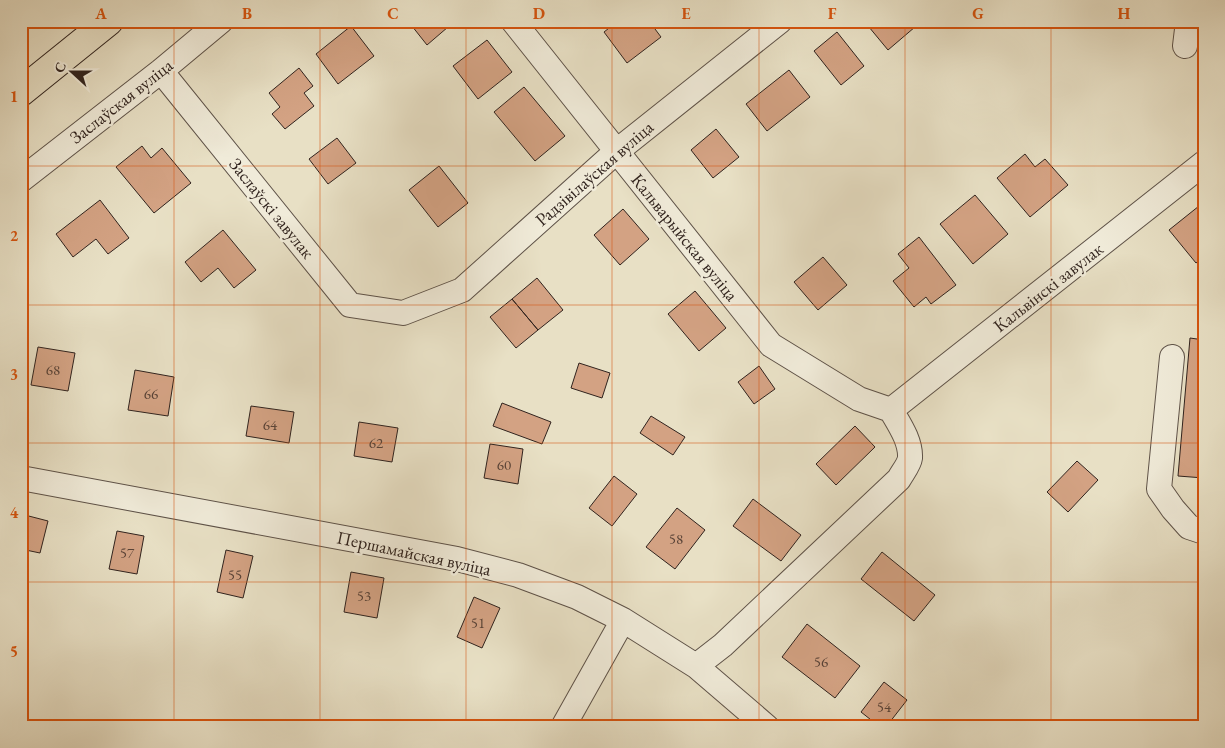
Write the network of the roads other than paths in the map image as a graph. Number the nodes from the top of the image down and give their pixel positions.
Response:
1 (109, 21) edge
2 (221, 21) edge
3 (514, 21) edge
4 (780, 21) edge
5 (1188, 21) edge
6 (1184, 46) dead end
7 (161, 71) junction
8 (21, 92) edge
9 (617, 151) junction
10 (1204, 163) edge
11 (21, 180) edge
12 (403, 313) joint
13 (1172, 357) dead end
14 (891, 410) junction
15 (21, 478) edge
16 (1204, 532) edge
17 (623, 620) junction
18 (696, 666) junction
19 (562, 727) edge
20 (767, 727) edge

1 - 8 main road
2 - 7 street, Заслаўская вуліца
3 - 9 street, Кальварыйская вуліца
4 - 9 street, Радзівілаўская вуліца
5 - 6 street
7 - 11 street, Заслаўская вуліца
7 - 12 street, Заслаўскі завулак
9 - 12 street, Радзівілаўская вуліца
9 - 14 street, Кальварыйская вуліца
10 - 14 street, Кальвінскі завулак
13 - 16 street
14 - 18 street
15 - 17 street, Першамайская вуліца
17 - 18 street, Першамайская вуліца
17 - 19 street
18 - 20 street, Першамайская вуліца

